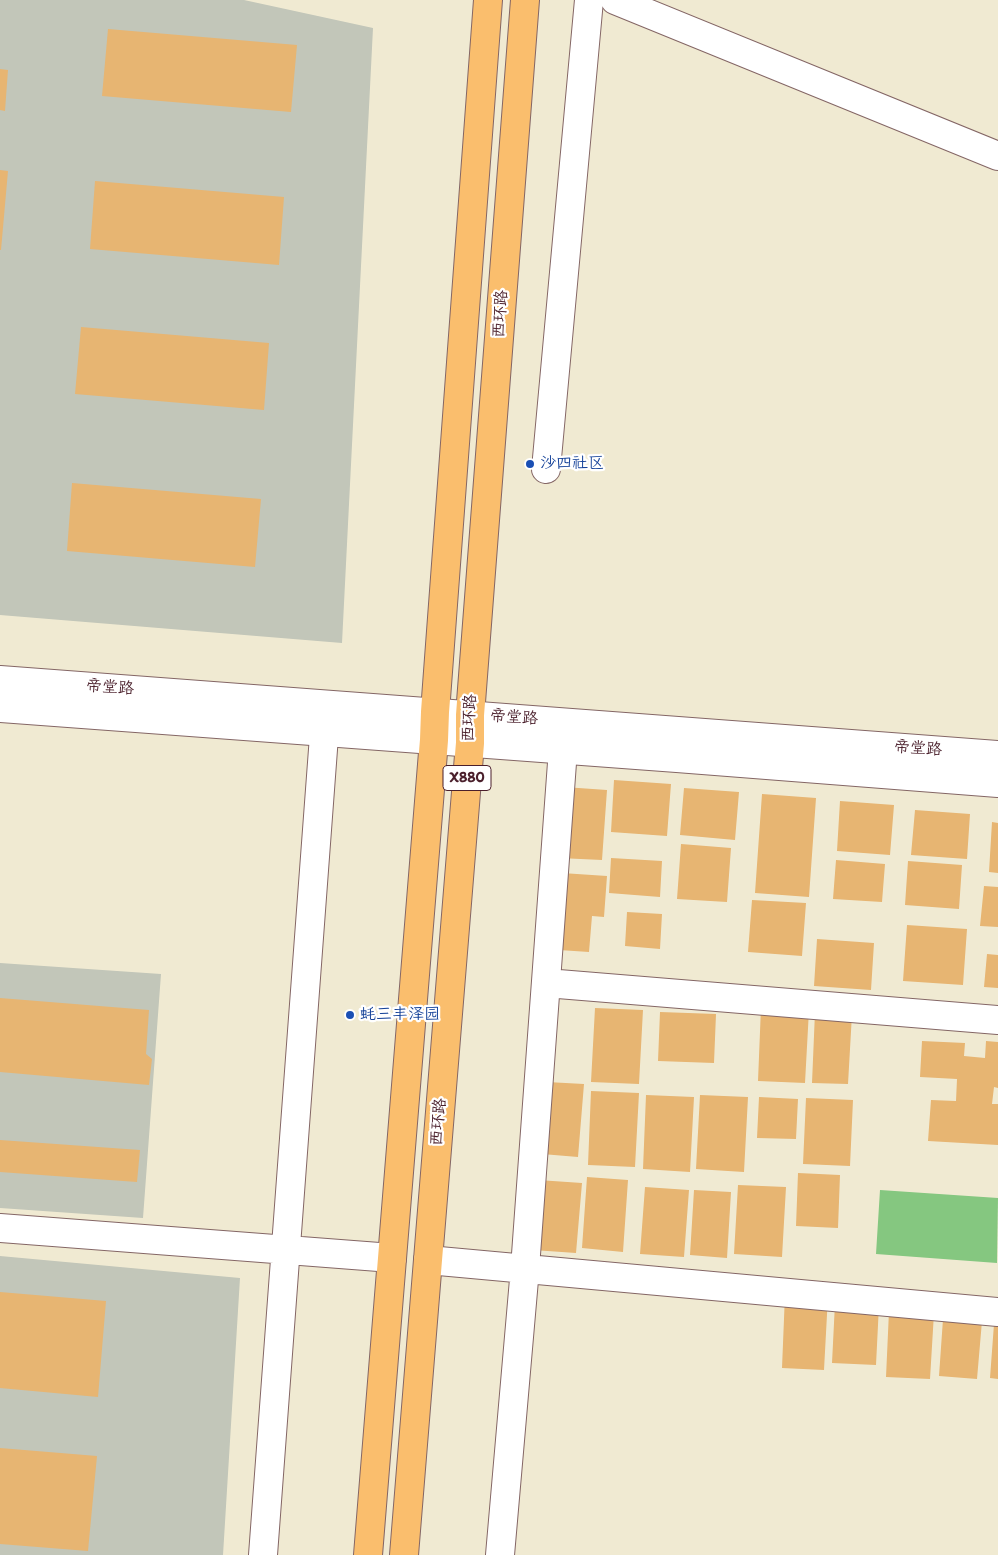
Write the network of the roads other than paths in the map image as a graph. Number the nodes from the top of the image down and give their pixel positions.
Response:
1 (488, 0) edge
2 (525, 0) edge
3 (589, 0) edge
4 (615, 0) edge
5 (998, 156) edge
6 (546, 469) dead end
7 (0, 680) edge
8 (327, 704) junction
9 (0, 708) edge
10 (435, 712) junction
11 (470, 715) junction
12 (325, 732) junction
13 (434, 740) junction
14 (470, 743) junction
15 (563, 749) junction
16 (998, 755) edge
17 (998, 783) edge
18 (546, 983) junction
19 (998, 1020) edge
20 (0, 1228) edge
21 (285, 1250) junction
22 (392, 1258) junction
23 (428, 1260) junction
24 (525, 1268) junction
25 (998, 1312) edge
26 (263, 1555) edge
27 (368, 1555) edge
28 (404, 1555) edge
29 (500, 1555) edge

1 - 10 main road, X880
2 - 11 main road, 西环路 / X880
3 - 6 street
4 - 5 street
7 - 8 street, 帝堂路
8 - 10 street, 帝堂路
8 - 12 street
9 - 12 street, 帝堂路
10 - 11 street, 帝堂路
10 - 13 main road, X880
11 - 14 main road, 西环路 / X880
11 - 16 street, 帝堂路
12 - 13 street, 帝堂路
12 - 21 street
13 - 14 street, 帝堂路
13 - 22 main road, X880
14 - 15 street, 帝堂路
14 - 23 main road, 西环路 / X880
15 - 17 street, 帝堂路
15 - 18 street
18 - 19 street
18 - 24 street
20 - 21 street
21 - 22 street
21 - 26 street
22 - 27 main road, X880
23 - 24 street
23 - 28 main road, 西环路 / X880
24 - 25 street
24 - 29 street

